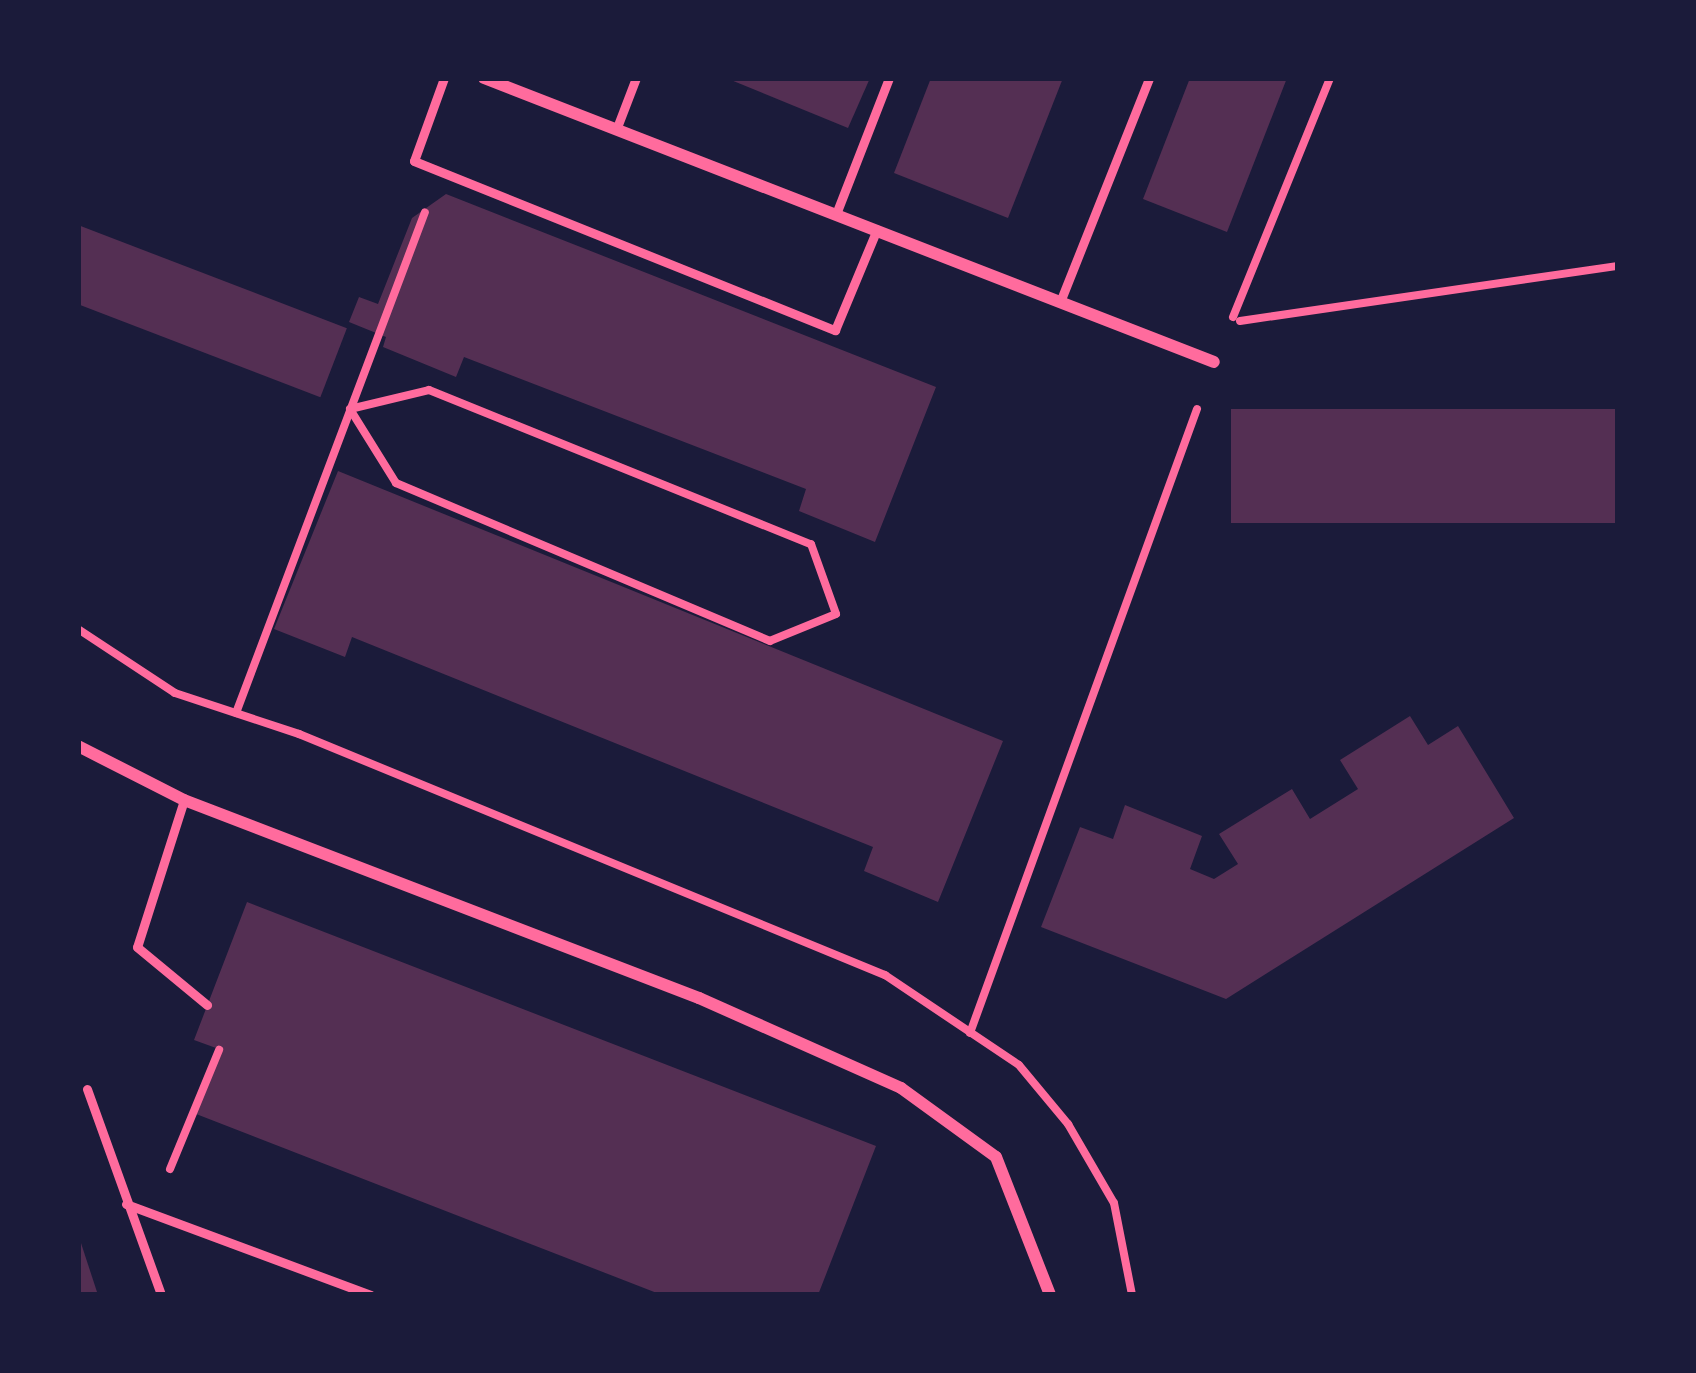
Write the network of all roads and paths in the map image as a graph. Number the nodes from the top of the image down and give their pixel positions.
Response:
1 (444, 78) edge
2 (484, 78) edge
3 (636, 78) edge
4 (889, 78) edge
5 (1149, 78) edge
6 (1330, 78) edge
7 (616, 130) junction
8 (836, 214) junction
9 (878, 230) junction
10 (416, 238) dead end
11 (1618, 266) edge
12 (1060, 302) junction
13 (1214, 362) joint
14 (350, 409) junction
15 (78, 629) edge
16 (236, 713) junction
17 (78, 746) edge
18 (184, 800) junction
19 (207, 1005) dead end
20 (229, 1026) dead end
21 (970, 1033) junction
22 (87, 1089) dead end
23 (126, 1204) junction
24 (153, 1214) junction
25 (161, 1295) edge
26 (371, 1295) edge
27 (1050, 1295) edge
28 (1132, 1295) edge

1 - 9 lane
2 - 7 street
3 - 7 lane
4 - 8 lane
5 - 12 lane
6 - 11 path
7 - 8 street
8 - 9 street
9 - 12 street
10 - 14 path
12 - 13 street
13 - 21 path
14 - 14 path
14 - 16 path
15 - 16 path
16 - 21 path
17 - 18 street
18 - 19 lane
18 - 27 street
20 - 24 path
21 - 28 path
22 - 23 lane
23 - 24 lane
23 - 25 lane
24 - 26 lane

